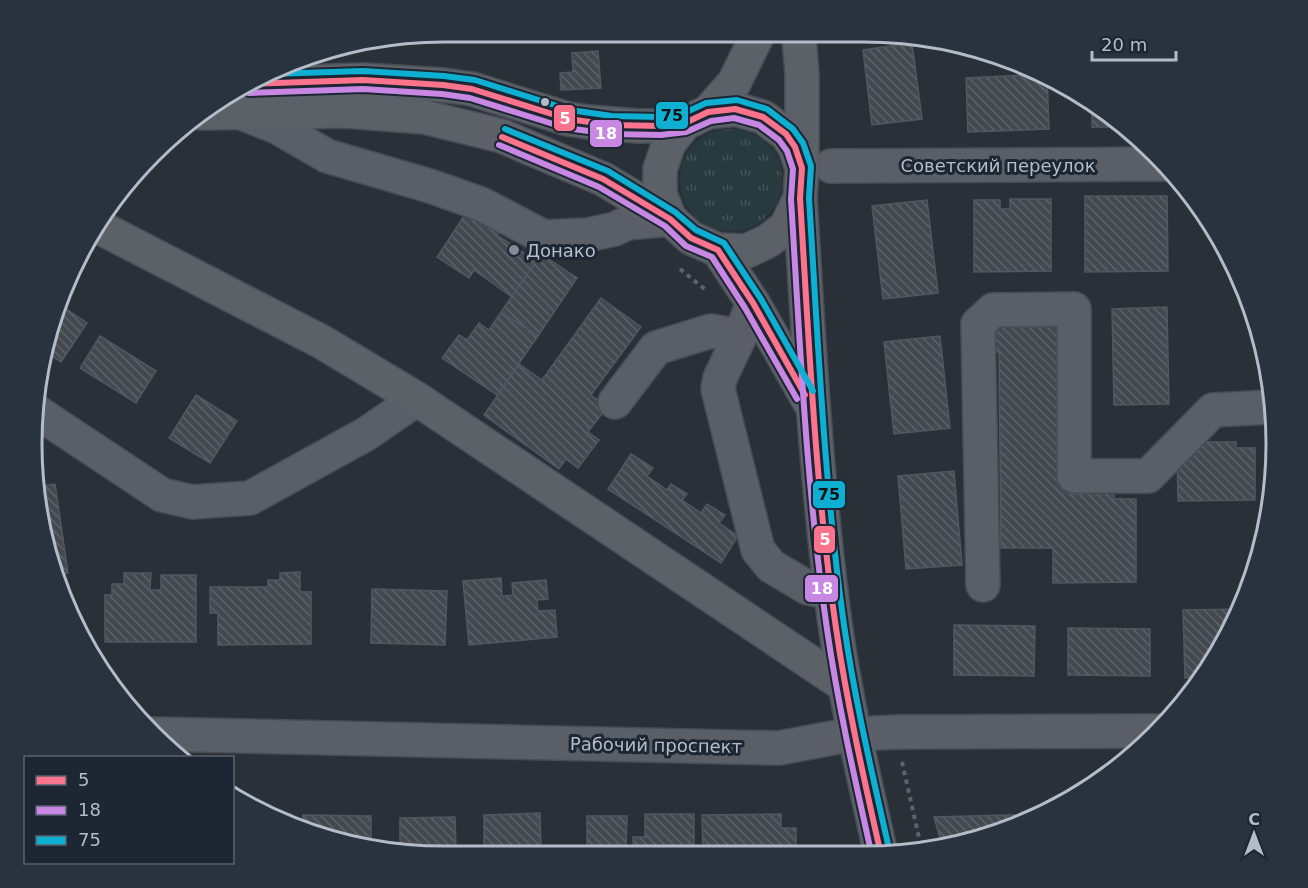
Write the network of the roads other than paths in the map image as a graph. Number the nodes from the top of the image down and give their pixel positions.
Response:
1 (754, 42) edge
2 (799, 42) edge
3 (243, 98) edge
4 (697, 118) junction
5 (1152, 165) edge
6 (811, 177) junction
7 (670, 219) junction
8 (105, 229) edge
9 (718, 250) junction
10 (753, 303) junction
11 (740, 336) junction
12 (417, 399) junction
13 (615, 402) dead end
14 (1264, 407) edge
15 (813, 408) junction
16 (43, 416) edge
17 (983, 585) dead end
18 (831, 593) junction
19 (844, 685) junction
20 (1145, 731) edge
21 (167, 734) edge
22 (854, 734) junction
23 (879, 845) edge

1 - 4 main road
2 - 6 main road
3 - 4 main road
3 - 7 main road
3 - 7 street
4 - 6 main road
4 - 7 main road
5 - 6 street, Советский переулок
6 - 9 main road
6 - 15 main road
7 - 9 main road
8 - 12 main road
9 - 10 main road
10 - 11 street
10 - 15 main road
11 - 13 street
11 - 18 street
12 - 16 street
12 - 19 main road
14 - 17 street
15 - 18 main road
18 - 19 main road
19 - 22 main road
20 - 22 street, Рабочий проспект
21 - 22 street, Рабочий проспект
22 - 23 main road

